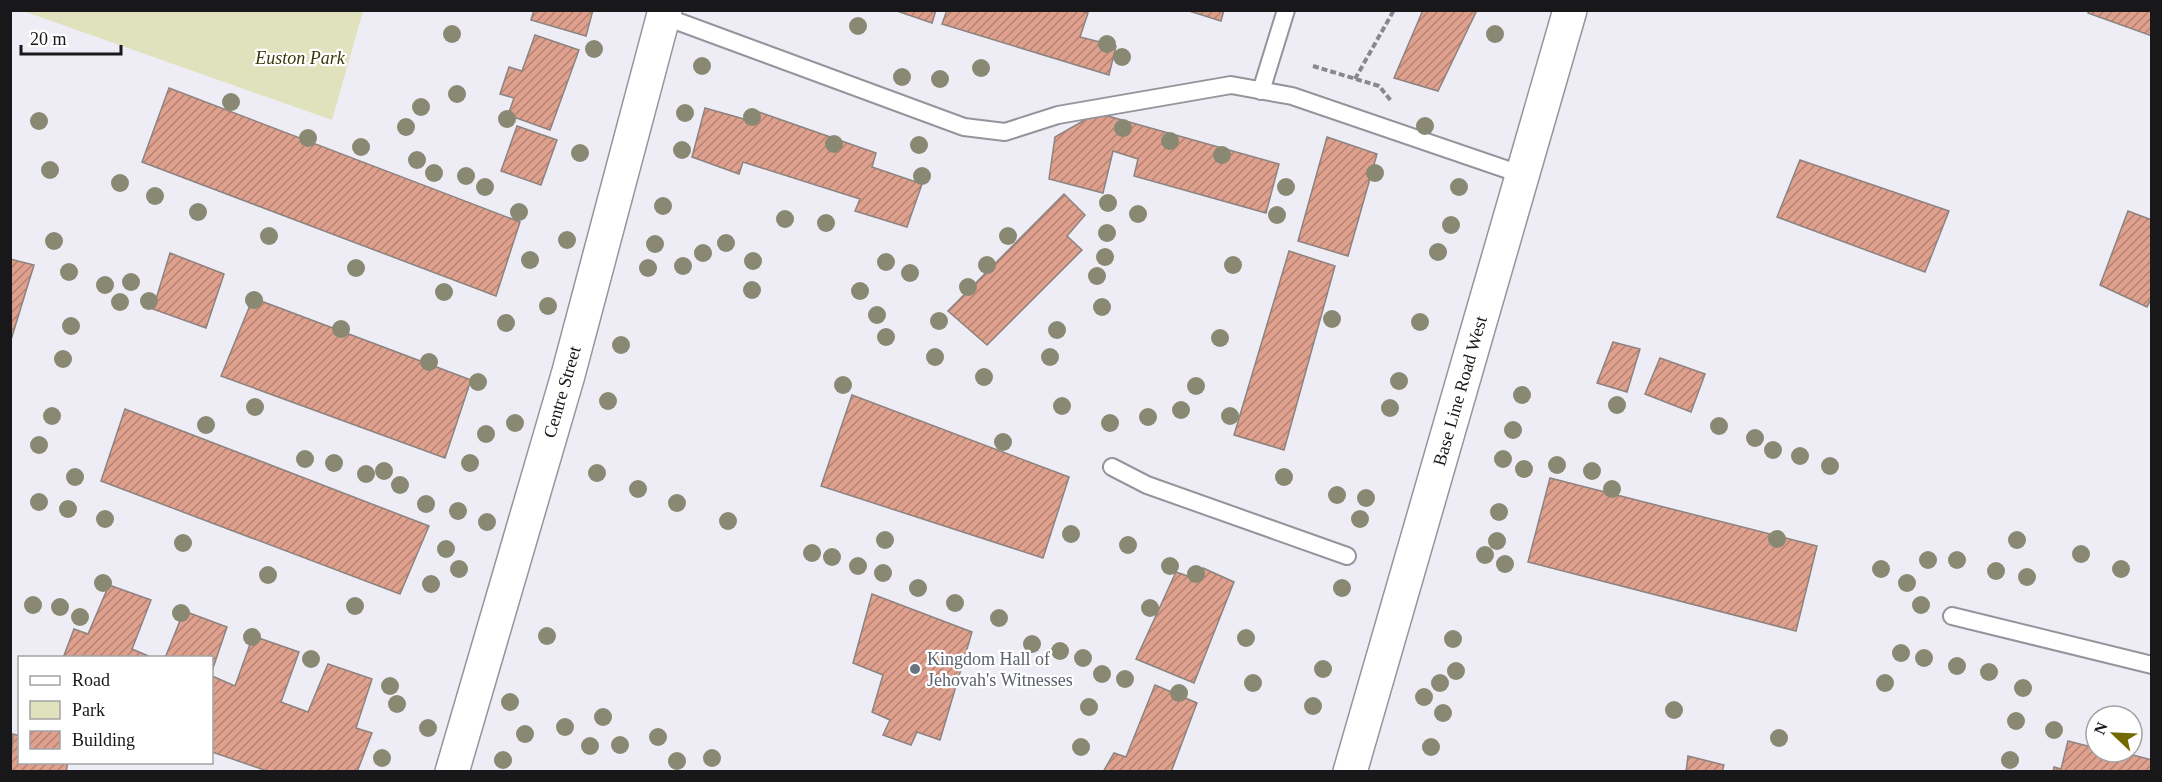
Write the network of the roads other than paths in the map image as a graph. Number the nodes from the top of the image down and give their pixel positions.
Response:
1 (1286, 10) edge
2 (1570, 10) edge
3 (664, 13) edge
4 (1261, 91) junction
5 (1522, 175) junction
6 (1112, 467) dead end
7 (1347, 556) dead end
8 (1952, 616) dead end
9 (2151, 664) edge
10 (452, 771) edge
11 (1350, 771) edge

1 - 4 lane
2 - 5 street, Base Line Road West
3 - 4 lane
3 - 10 street, Centre Street
4 - 5 lane
5 - 11 street, Base Line Road West
6 - 7 lane
8 - 9 lane

